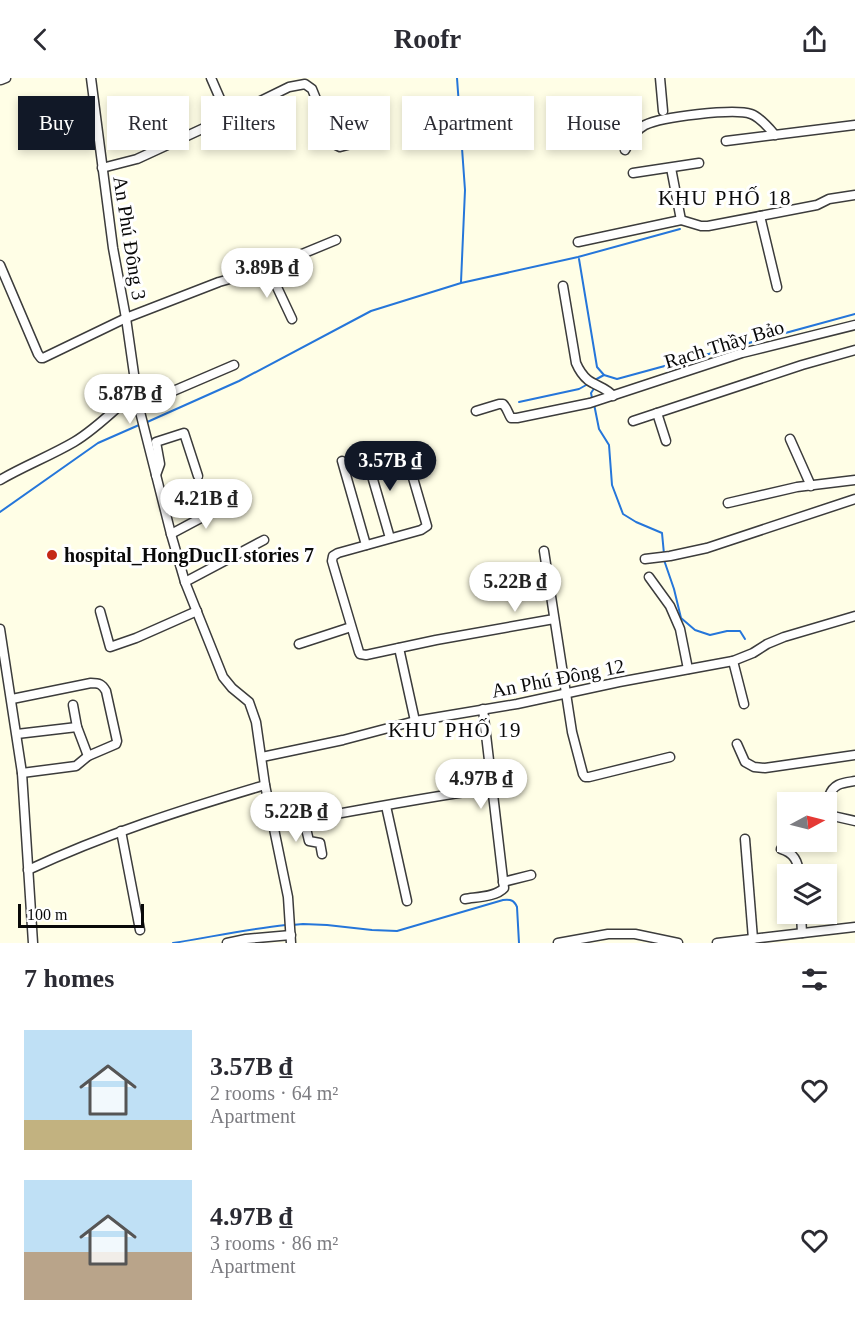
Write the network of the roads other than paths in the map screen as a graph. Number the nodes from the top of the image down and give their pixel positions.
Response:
1 (91, 78) edge
2 (211, 78) edge
3 (660, 78) edge
4 (219, 96) edge
5 (271, 96) edge
6 (315, 96) edge
7 (663, 111) dead end
8 (855, 125) edge
9 (642, 127) edge
10 (201, 129) edge
11 (775, 135) junction
12 (726, 141) dead end
13 (699, 163) dead end
14 (102, 168) junction
15 (671, 168) junction
16 (633, 173) dead end
17 (855, 195) edge
18 (760, 216) junction
19 (681, 220) junction
20 (336, 240) dead end
21 (578, 242) dead end
22 (0, 265) edge
23 (268, 268) junction
24 (563, 286) dead end
25 (777, 287) dead end
26 (126, 318) junction
27 (292, 319) dead end
28 (855, 324) edge
29 (855, 350) edge
30 (234, 365) dead end
31 (135, 381) junction
32 (135, 392) junction
33 (613, 396) junction
34 (476, 411) dead end
35 (657, 413) junction
36 (633, 421) dead end
37 (790, 439) dead end
38 (666, 441) dead end
39 (404, 447) dead end
40 (365, 452) dead end
41 (342, 461) dead end
42 (156, 476) junction
43 (198, 476) dead end
44 (0, 480) edge
45 (855, 480) edge
46 (811, 486) junction
47 (855, 499) edge
48 (229, 503) dead end
49 (728, 503) dead end
50 (171, 534) junction
51 (390, 538) junction
52 (264, 540) dead end
53 (366, 545) junction
54 (544, 550) dead end
55 (645, 559) dead end
56 (649, 577) dead end
57 (185, 582) junction
58 (197, 611) junction
59 (100, 612) dead end
60 (855, 616) edge
61 (554, 619) junction
62 (351, 627) junction
63 (0, 629) edge
64 (299, 644) dead end
65 (399, 648) junction
66 (734, 661) junction
67 (688, 669) junction
68 (566, 693) junction
69 (12, 699) junction
70 (744, 704) dead end
71 (73, 705) dead end
72 (483, 709) junction
73 (415, 721) junction
74 (77, 727) junction
75 (17, 734) junction
76 (737, 744) dead end
77 (855, 755) edge
78 (88, 756) junction
79 (262, 757) junction
80 (670, 757) dead end
81 (22, 772) junction
82 (855, 781) edge
83 (265, 785) junction
84 (492, 788) junction
85 (831, 792) edge
86 (386, 806) junction
87 (837, 817) edge
88 (304, 820) junction
89 (855, 821) edge
90 (273, 825) junction
91 (121, 831) junction
92 (745, 839) dead end
93 (789, 852) edge
94 (322, 854) dead end
95 (798, 864) edge
96 (28, 870) junction
97 (531, 875) dead end
98 (503, 882) junction
99 (465, 899) dead end
100 (407, 901) dead end
101 (802, 924) edge
102 (855, 927) edge
103 (140, 930) dead end
104 (802, 933) junction
105 (291, 936) edge
106 (753, 939) junction
107 (33, 943) edge
108 (227, 943) edge
109 (558, 943) edge
110 (678, 943) edge
111 (717, 943) edge

1 - 14 street, An Phú Đông 3
2 - 4 street
3 - 7 street
5 - 6 street
8 - 11 street
9 - 11 street
10 - 14 street
11 - 12 street
13 - 15 street
14 - 26 street, An Phú Đông 3
15 - 16 street
15 - 19 street
17 - 18 street
18 - 19 street
18 - 25 street
19 - 21 street
20 - 23 street
22 - 26 street
23 - 26 street
23 - 27 street
24 - 33 street
26 - 31 street, An Phú Đông 3
28 - 33 street, Rạch Thầy Bảo
29 - 35 street
30 - 31 street
31 - 32 street, An Phú Đông 3
32 - 42 street, An Phú Đông 3
32 - 44 street
33 - 34 street, Rạch Thầy Bảo
35 - 36 street
35 - 38 street
37 - 46 street
39 - 51 street
40 - 51 street
41 - 53 street
42 - 43 street
42 - 50 street
45 - 46 street
46 - 49 street
47 - 55 street
48 - 50 street
50 - 57 street
51 - 53 street
52 - 57 street
53 - 62 street
54 - 61 street
56 - 67 street
57 - 58 street
58 - 59 street
58 - 79 street
60 - 66 street, An Phú Đông 12
61 - 65 street
61 - 68 street
62 - 64 street
62 - 65 street
63 - 69 street
65 - 73 street
66 - 67 street, An Phú Đông 12
66 - 70 street
67 - 68 street, An Phú Đông 12
68 - 72 street, An Phú Đông 12
68 - 80 street
69 - 75 street
69 - 78 street
71 - 74 street
72 - 73 street, An Phú Đông 12
72 - 84 street
73 - 79 street, An Phú Đông 12
74 - 75 street
74 - 78 street
75 - 81 street
76 - 77 street
78 - 81 street
79 - 83 street
81 - 96 street
82 - 85 street
83 - 90 street
83 - 91 street
84 - 86 street
84 - 98 street
86 - 88 street
86 - 100 street
87 - 89 street
88 - 90 street
88 - 94 street
90 - 105 street
91 - 96 street
91 - 103 street
92 - 106 street
93 - 95 street
96 - 107 street
97 - 98 street
98 - 99 street
101 - 104 street
102 - 104 street
104 - 106 street
105 - 108 street
106 - 111 street
109 - 110 street

